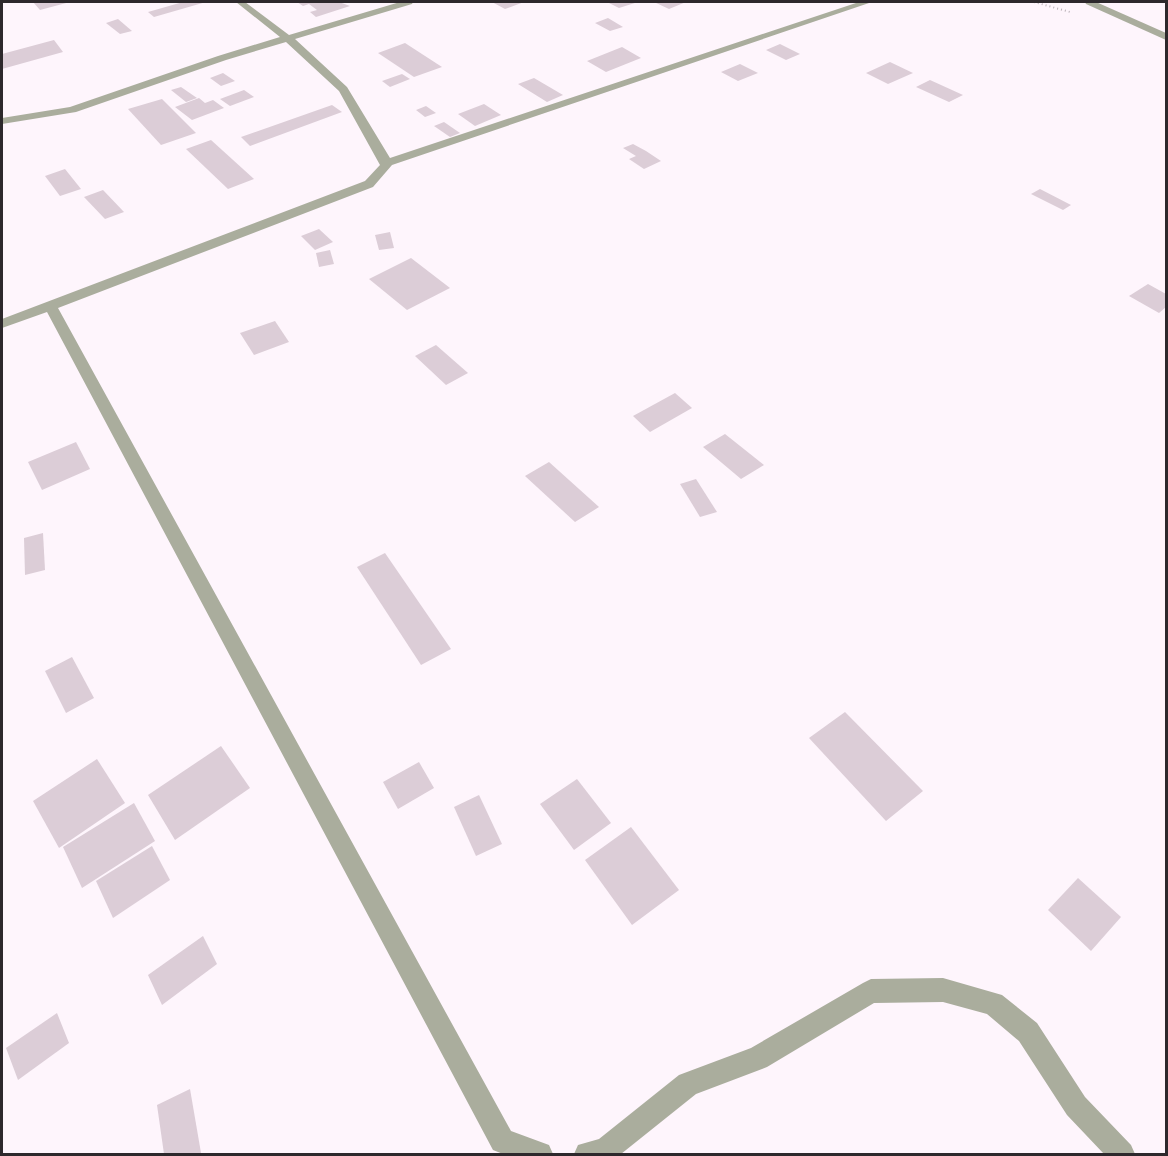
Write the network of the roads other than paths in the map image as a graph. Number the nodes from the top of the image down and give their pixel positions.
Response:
1 (240, 2) edge
2 (409, 2) edge
3 (867, 2) edge
4 (1089, 2) edge
5 (287, 38) junction
6 (1167, 38) edge
7 (2, 121) edge
8 (387, 163) junction
9 (50, 305) junction
10 (2, 324) edge
11 (540, 1155) edge
12 (587, 1155) edge
13 (1122, 1155) edge

1 - 5 street
2 - 5 street
3 - 8 street
4 - 6 street
5 - 7 street
5 - 8 street
8 - 9 street
9 - 10 street
9 - 11 street
12 - 13 street

